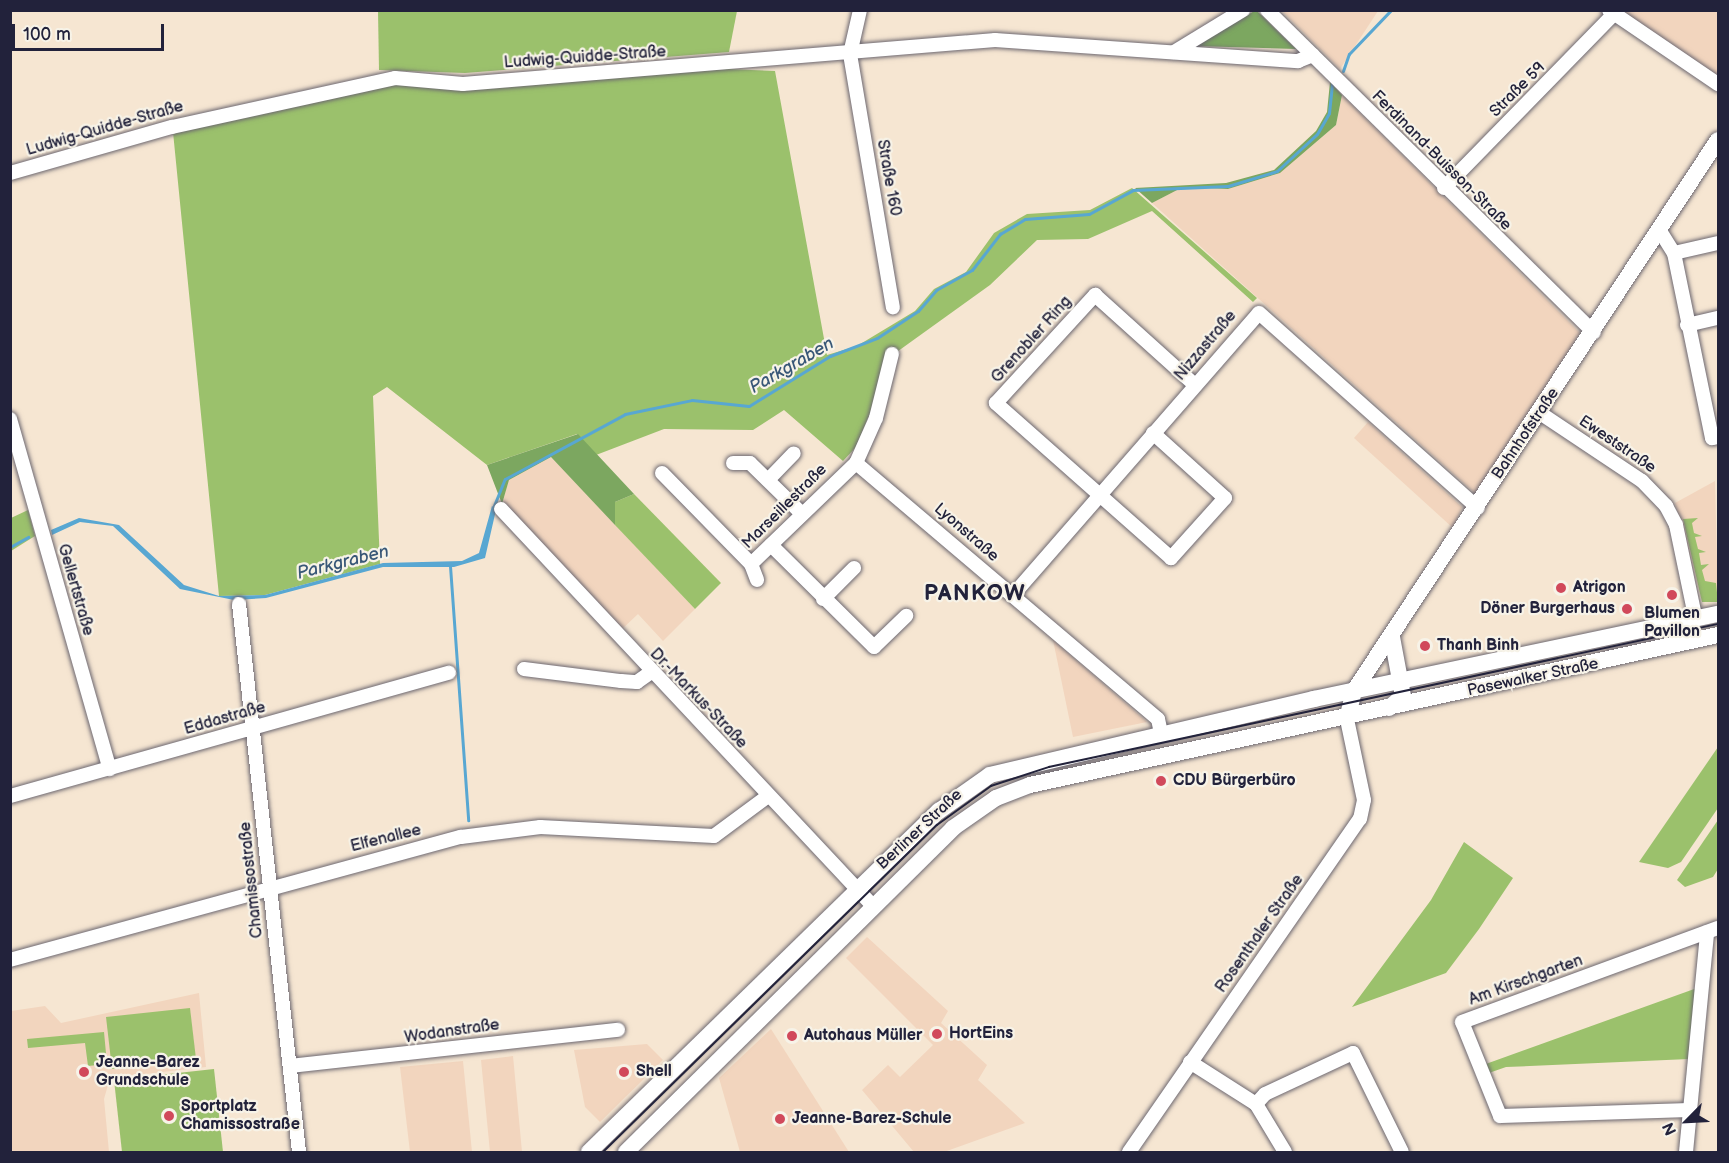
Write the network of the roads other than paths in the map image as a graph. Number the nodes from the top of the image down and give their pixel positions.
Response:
1 (860, 10) edge
2 (1244, 10) edge
3 (1266, 10) edge
4 (1611, 12) edge
5 (1174, 52) junction
6 (850, 54) junction
7 (1313, 55) junction
8 (1719, 84) edge
9 (1719, 140) edge
10 (10, 173) edge
11 (1444, 188) junction
12 (1660, 231) junction
13 (1719, 243) edge
14 (1674, 253) junction
15 (893, 307) dead end
16 (1719, 318) edge
17 (1687, 325) junction
18 (1594, 332) junction
19 (892, 354) dead end
20 (1195, 385) junction
21 (1540, 413) junction
22 (10, 419) edge
23 (1154, 433) junction
24 (1719, 437) edge
25 (794, 453) dead end
26 (733, 463) dead end
27 (856, 463) junction
28 (662, 473) dead end
29 (768, 480) junction
30 (1101, 495) junction
31 (1478, 508) junction
32 (501, 509) dead end
33 (802, 514) junction
34 (771, 545) junction
35 (751, 564) junction
36 (854, 568) dead end
37 (757, 580) dead end
38 (1013, 595) junction
39 (823, 599) junction
40 (239, 604) dead end
41 (1719, 614) edge
42 (906, 616) dead end
43 (1695, 616) junction
44 (1392, 638) junction
45 (1711, 638) edge
46 (1555, 647) junction
47 (524, 669) dead end
48 (449, 673) dead end
49 (650, 673) junction
50 (1560, 673) junction
51 (1401, 680) junction
52 (1354, 691) junction
53 (1385, 710) junction
54 (1347, 719) junction
55 (252, 728) junction
56 (1161, 733) junction
57 (110, 769) junction
58 (10, 796) edge
59 (768, 796) junction
60 (269, 887) junction
61 (856, 889) junction
62 (874, 908) junction
63 (1713, 930) edge
64 (10, 960) edge
65 (618, 1030) dead end
66 (1190, 1062) junction
67 (290, 1066) junction
68 (1256, 1104) junction
69 (1690, 1110) junction
70 (299, 1152) edge
71 (589, 1152) edge
72 (626, 1152) edge
73 (1129, 1152) edge
74 (1285, 1152) edge
75 (1402, 1152) edge
76 (1686, 1152) edge

1 - 6 street
2 - 5 street
3 - 7 street, Ferdinand-Buisson-Straße
4 - 8 street
4 - 11 street, Straße 59
5 - 6 street, Ludwig-Quidde-Straße
5 - 7 street, Ludwig-Quidde-Straße
6 - 10 street, Ludwig-Quidde-Straße
6 - 15 street, Straße 160
7 - 11 street, Ferdinand-Buisson-Straße
9 - 12 main road, Bahnhofstraße
11 - 18 street, Ferdinand-Buisson-Straße
12 - 14 street
12 - 18 main road, Bahnhofstraße
13 - 14 street
14 - 17 street
16 - 17 street
17 - 24 street
18 - 21 main road, Bahnhofstraße
19 - 27 street
20 - 23 street, Nizzastraße
20 - 30 street, Grenobler Ring
20 - 31 street, Nizzastraße
21 - 31 main road, Bahnhofstraße
21 - 43 street, Eweststraße
22 - 57 street, Gellertstraße
23 - 30 street, Nizzastraße
23 - 30 street
25 - 29 street
26 - 29 street
27 - 33 street, Marseillestraße
27 - 38 street, Lyonstraße
28 - 35 street
29 - 33 street
30 - 38 street, Nizzastraße
31 - 44 main road, Bahnhofstraße
32 - 49 street, Dr.-Markus-Straße
33 - 34 street, Marseillestraße
34 - 35 street, Marseillestraße
34 - 39 street
35 - 37 street, Marseillestraße
36 - 39 street
38 - 56 street, Lyonstraße
39 - 42 street
40 - 55 street, Chamissostraße
41 - 43 main road, Pasewalker Straße
43 - 45 main road
43 - 46 main road, Pasewalker Straße
44 - 51 main road
44 - 52 main road, Bahnhofstraße
45 - 50 main road, Pasewalker Straße
46 - 50 main road
46 - 51 main road, Pasewalker Straße
47 - 49 street
48 - 55 street, Eddastraße
49 - 59 street, Dr.-Markus-Straße
50 - 53 main road, Pasewalker Straße
51 - 52 main road, Pasewalker Straße
51 - 53 main road
52 - 54 main road
52 - 56 main road, Berliner Straße
53 - 54 main road, Pasewalker Straße
54 - 62 main road, Berliner Straße
54 - 66 street, Rosenthaler Straße
55 - 57 street, Eddastraße
55 - 60 street, Chamissostraße
56 - 61 main road, Berliner Straße
57 - 58 street, Eddastraße
59 - 60 street, Elfenallee
59 - 61 street, Dr.-Markus-Straße
60 - 64 street, Elfenallee
60 - 67 street, Chamissostraße
61 - 62 street, Dr.-Markus-Straße
61 - 71 main road, Berliner Straße
62 - 72 main road, Berliner Straße
63 - 69 street, Am Kirschgarten
63 - 69 street, Am Kirschgarten
65 - 67 street, Wodanstraße
66 - 68 street
66 - 73 street, Rosenthaler Straße
67 - 70 street, Chamissostraße
68 - 74 street
68 - 75 street
69 - 76 street, Am Kirschgarten

